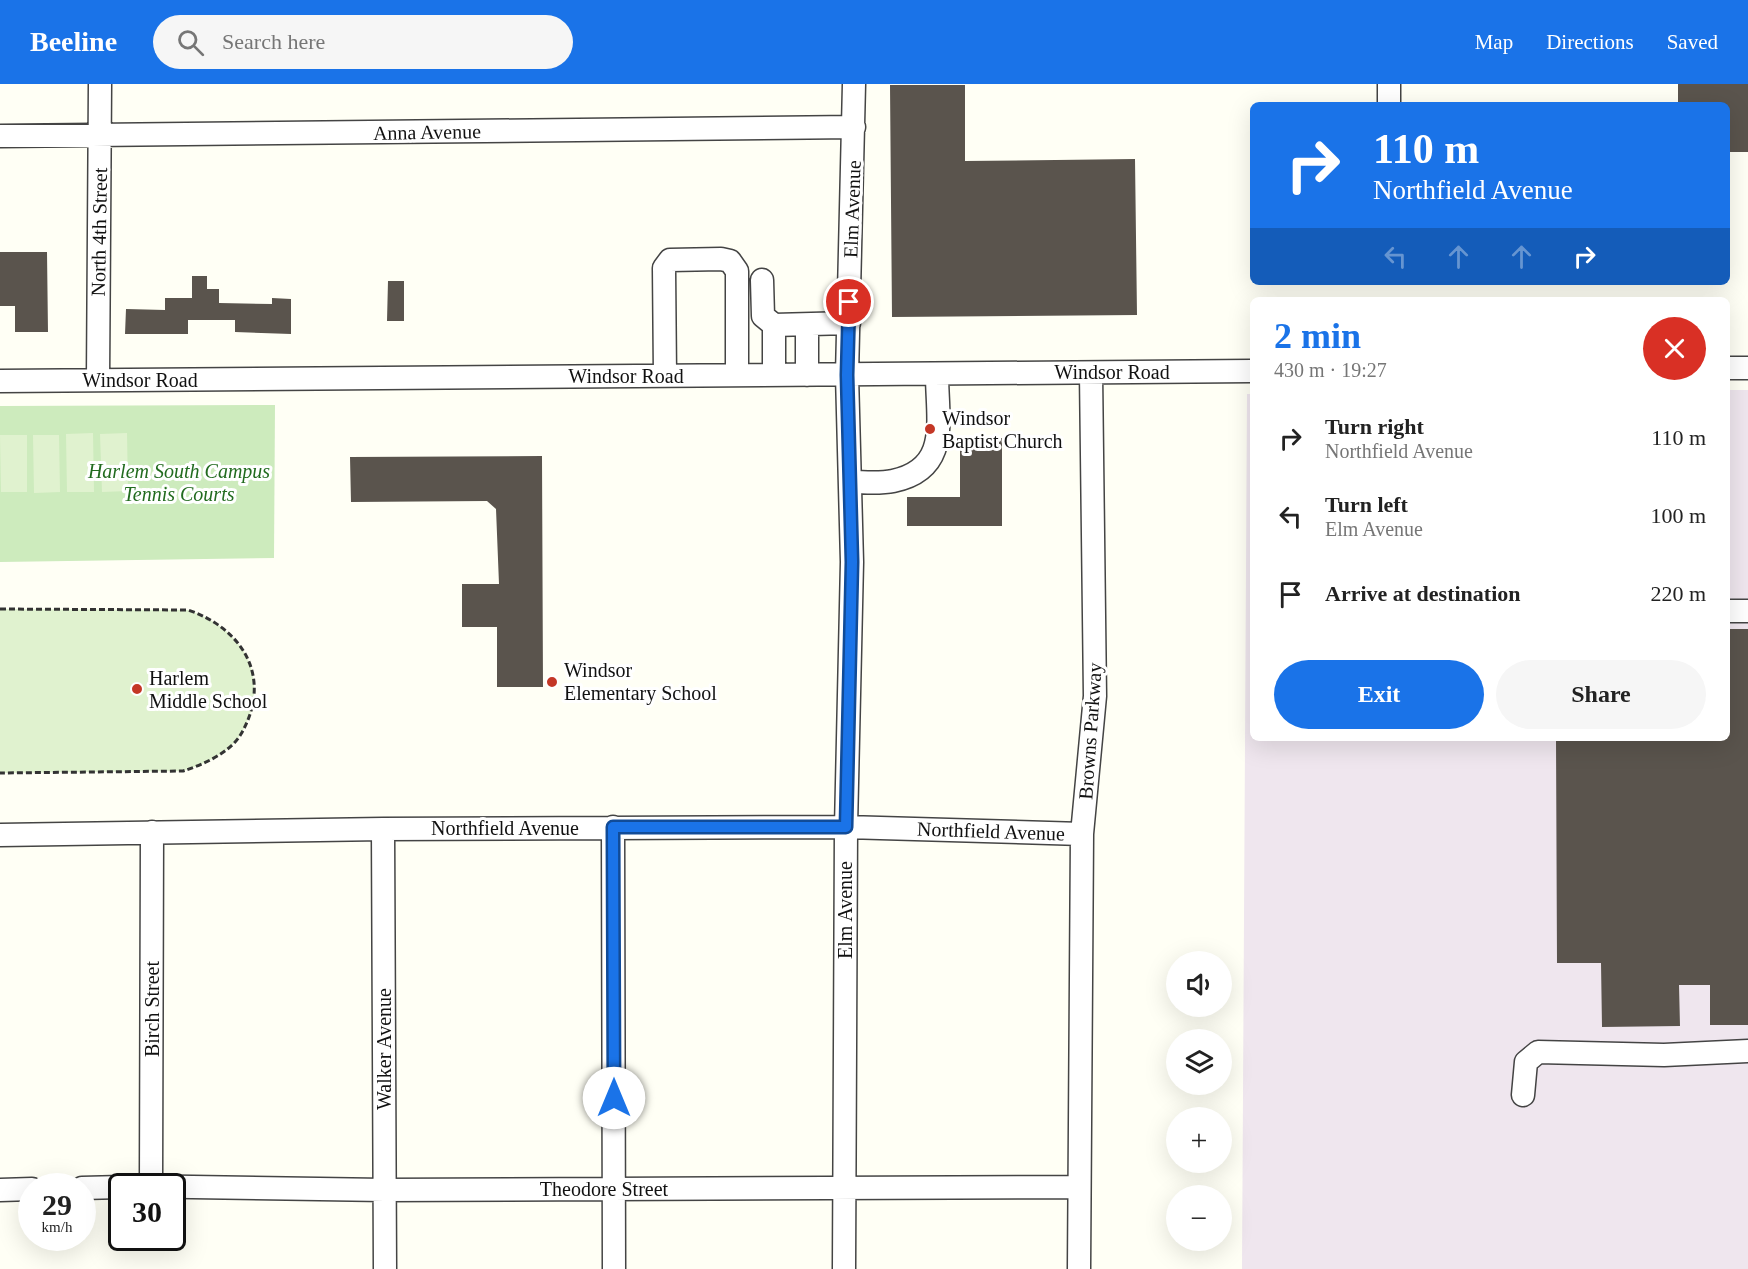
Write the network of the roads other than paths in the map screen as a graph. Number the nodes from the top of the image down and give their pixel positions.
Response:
1 (100, 84) edge
2 (854, 84) edge
3 (1389, 84) edge
4 (1389, 102) edge
5 (854, 127) junction
6 (100, 135) junction
7 (0, 136) edge
8 (762, 280) dead end
9 (849, 323) junction
10 (807, 324) junction
11 (774, 325) junction
12 (1730, 368) edge
13 (1748, 368) edge
14 (1250, 371) edge
15 (1091, 373) junction
16 (937, 374) junction
17 (737, 375) junction
18 (774, 375) junction
19 (807, 375) junction
20 (847, 375) junction
21 (665, 376) junction
22 (98, 380) junction
23 (0, 381) edge
24 (850, 482) junction
25 (613, 827) junction
26 (846, 827) junction
27 (383, 829) junction
28 (152, 832) junction
29 (1082, 834) junction
30 (0, 835) edge
31 (1748, 1051) edge
32 (1523, 1095) dead end
33 (151, 1173) edge
34 (844, 1186) junction
35 (186, 1187) edge
36 (1079, 1187) junction
37 (18, 1189) edge
38 (0, 1190) edge
39 (384, 1190) junction
40 (615, 1190) junction
41 (385, 1269) edge
42 (614, 1269) edge
43 (844, 1269) edge
44 (1079, 1269) edge

1 - 6 street, North 4th Street
2 - 5 street, Elm Avenue
3 - 4 street
5 - 6 street, Anna Avenue
5 - 9 street, Elm Avenue
6 - 7 street, Anna Avenue
6 - 22 street, North 4th Street
8 - 11 street
9 - 10 street
9 - 20 street, Elm Avenue
10 - 11 street
10 - 19 street
11 - 18 street
12 - 13 street
14 - 15 street, Windsor Road
15 - 16 street, Windsor Road
15 - 29 street, Browns Parkway
16 - 20 street, Windsor Road
16 - 24 street
17 - 18 street, Windsor Road
17 - 21 street, Windsor Road
17 - 21 street
18 - 19 street, Windsor Road
19 - 20 street, Windsor Road
20 - 24 street, Elm Avenue
21 - 22 street, Windsor Road
22 - 23 street, Windsor Road
24 - 26 street, Elm Avenue
25 - 26 street, Northfield Avenue
25 - 27 street, Northfield Avenue
25 - 40 street
26 - 29 street, Northfield Avenue
26 - 34 street, Elm Avenue
27 - 28 street, Northfield Avenue
27 - 39 street, Walker Avenue
28 - 30 street, Northfield Avenue
28 - 33 street, Birch Street
29 - 36 street, Browns Parkway
31 - 32 street
34 - 36 street, Theodore Street
34 - 40 street, Theodore Street
34 - 43 street, Elm Avenue
35 - 39 street, Theodore Street
36 - 44 street, Browns Parkway
37 - 38 street
39 - 40 street, Theodore Street
39 - 41 street, Walker Avenue
40 - 42 street

